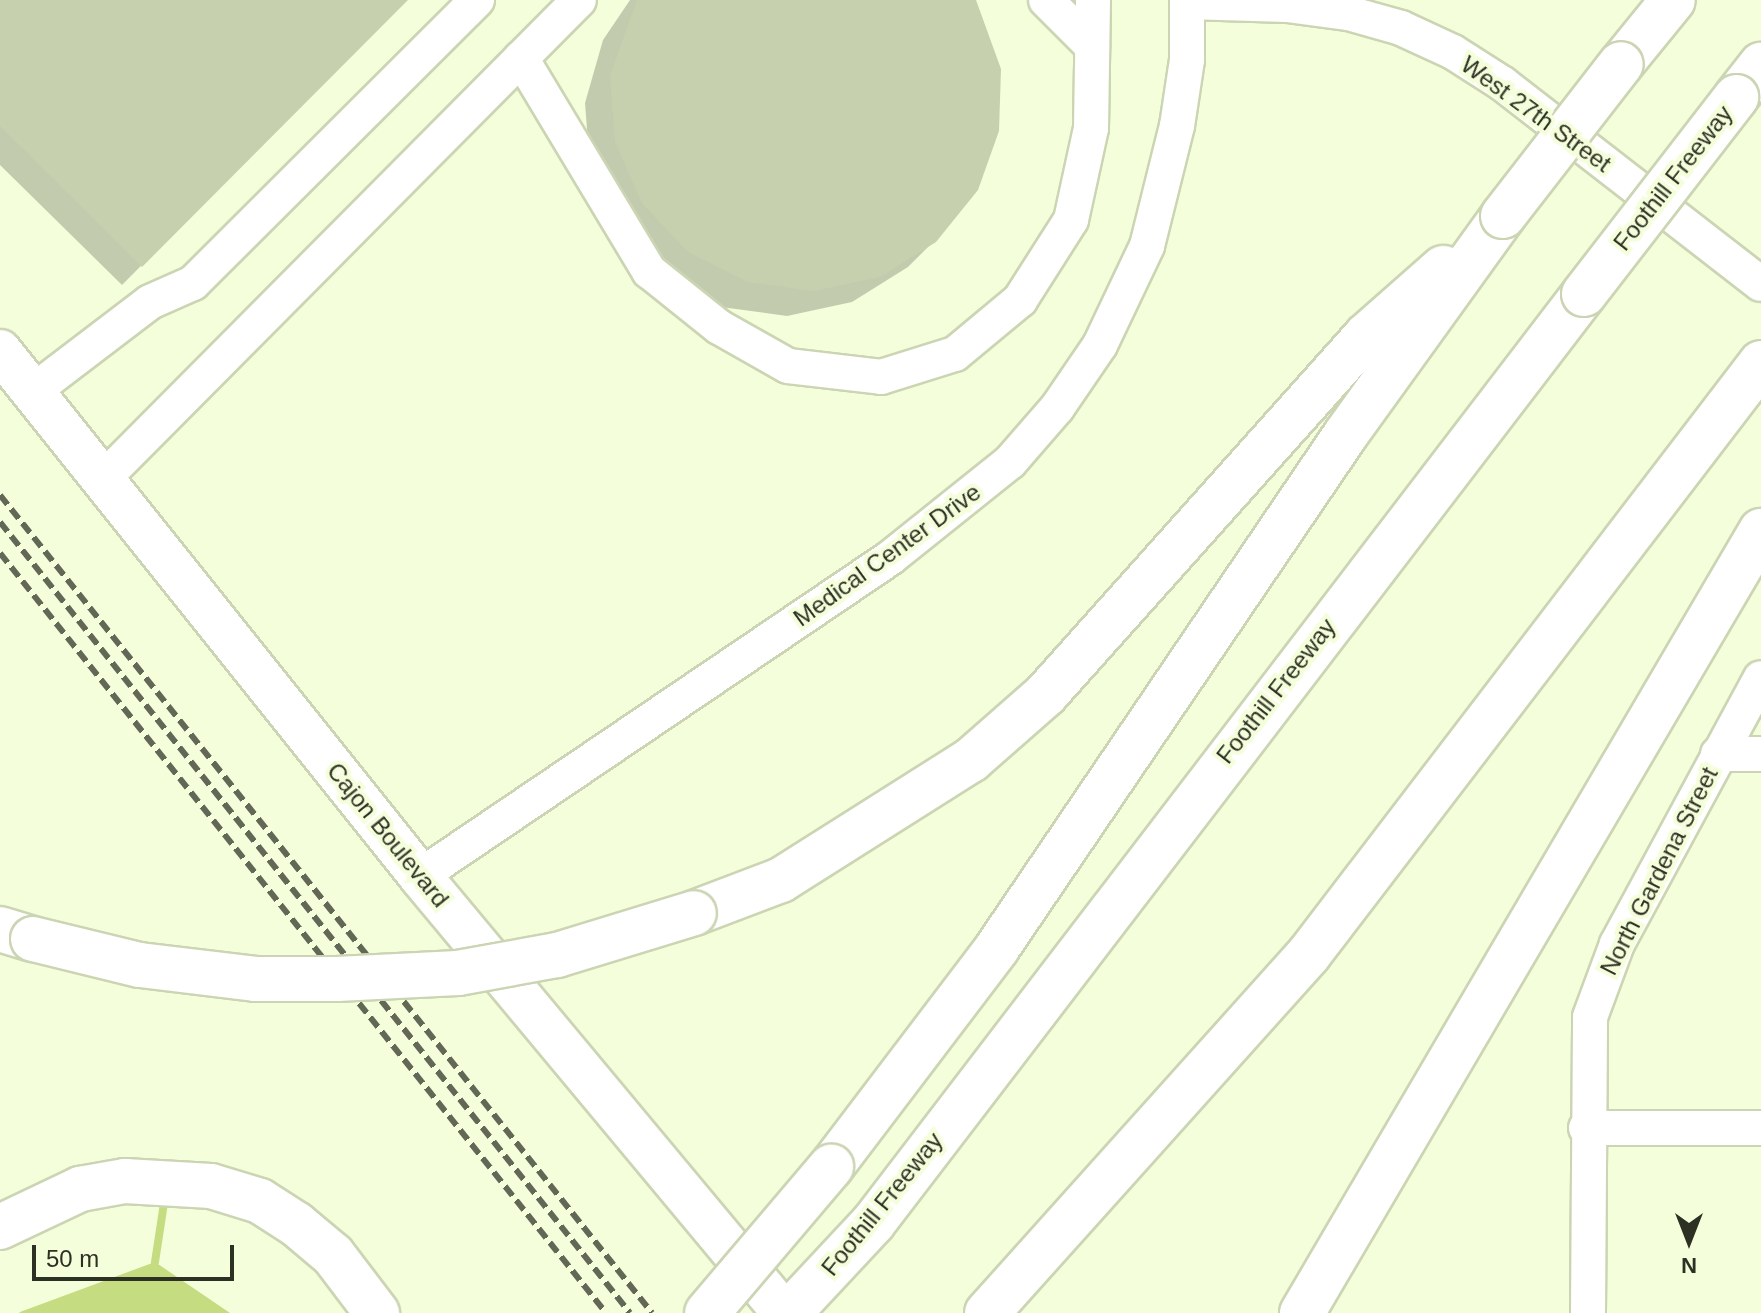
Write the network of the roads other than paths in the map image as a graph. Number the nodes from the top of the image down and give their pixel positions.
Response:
1 (477, 0) edge
2 (579, 0) edge
3 (1046, 0) edge
4 (1093, 0) edge
5 (1673, 0) edge
6 (1187, 1) edge
7 (1092, 46) junction
8 (521, 58) junction
9 (1749, 81) edge
10 (1503, 216) junction
11 (1761, 284) edge
12 (0, 351) edge
13 (1761, 363) edge
14 (32, 392) junction
15 (103, 479) junction
16 (1761, 531) edge
17 (1761, 678) edge
18 (1718, 754) junction
19 (1761, 754) edge
20 (420, 876) junction
21 (17, 934) edge
22 (1586, 1128) junction
23 (1761, 1128) edge
24 (0, 1227) edge
25 (377, 1313) edge
26 (707, 1313) edge
27 (786, 1313) edge
28 (987, 1313) edge
29 (1302, 1313) edge
30 (1588, 1313) edge

1 - 14 street
2 - 8 street
3 - 7 street
4 - 7 street
5 - 10 highway, bridge
6 - 11 street, West 27th Street
6 - 20 street, Medical Center Drive
7 - 8 street
8 - 15 street
9 - 27 highway, Foothill Freeway, bridge
10 - 21 highway, bridge
10 - 26 highway, bridge
12 - 14 main road, Cajon Boulevard
13 - 28 highway
14 - 15 main road, Cajon Boulevard
15 - 20 main road, Cajon Boulevard
16 - 29 highway
17 - 18 street, North Gardena Street
18 - 19 street
18 - 22 street, North Gardena Street
20 - 27 main road, Cajon Boulevard
22 - 23 street
22 - 30 street, North Gardena Street
24 - 25 highway

